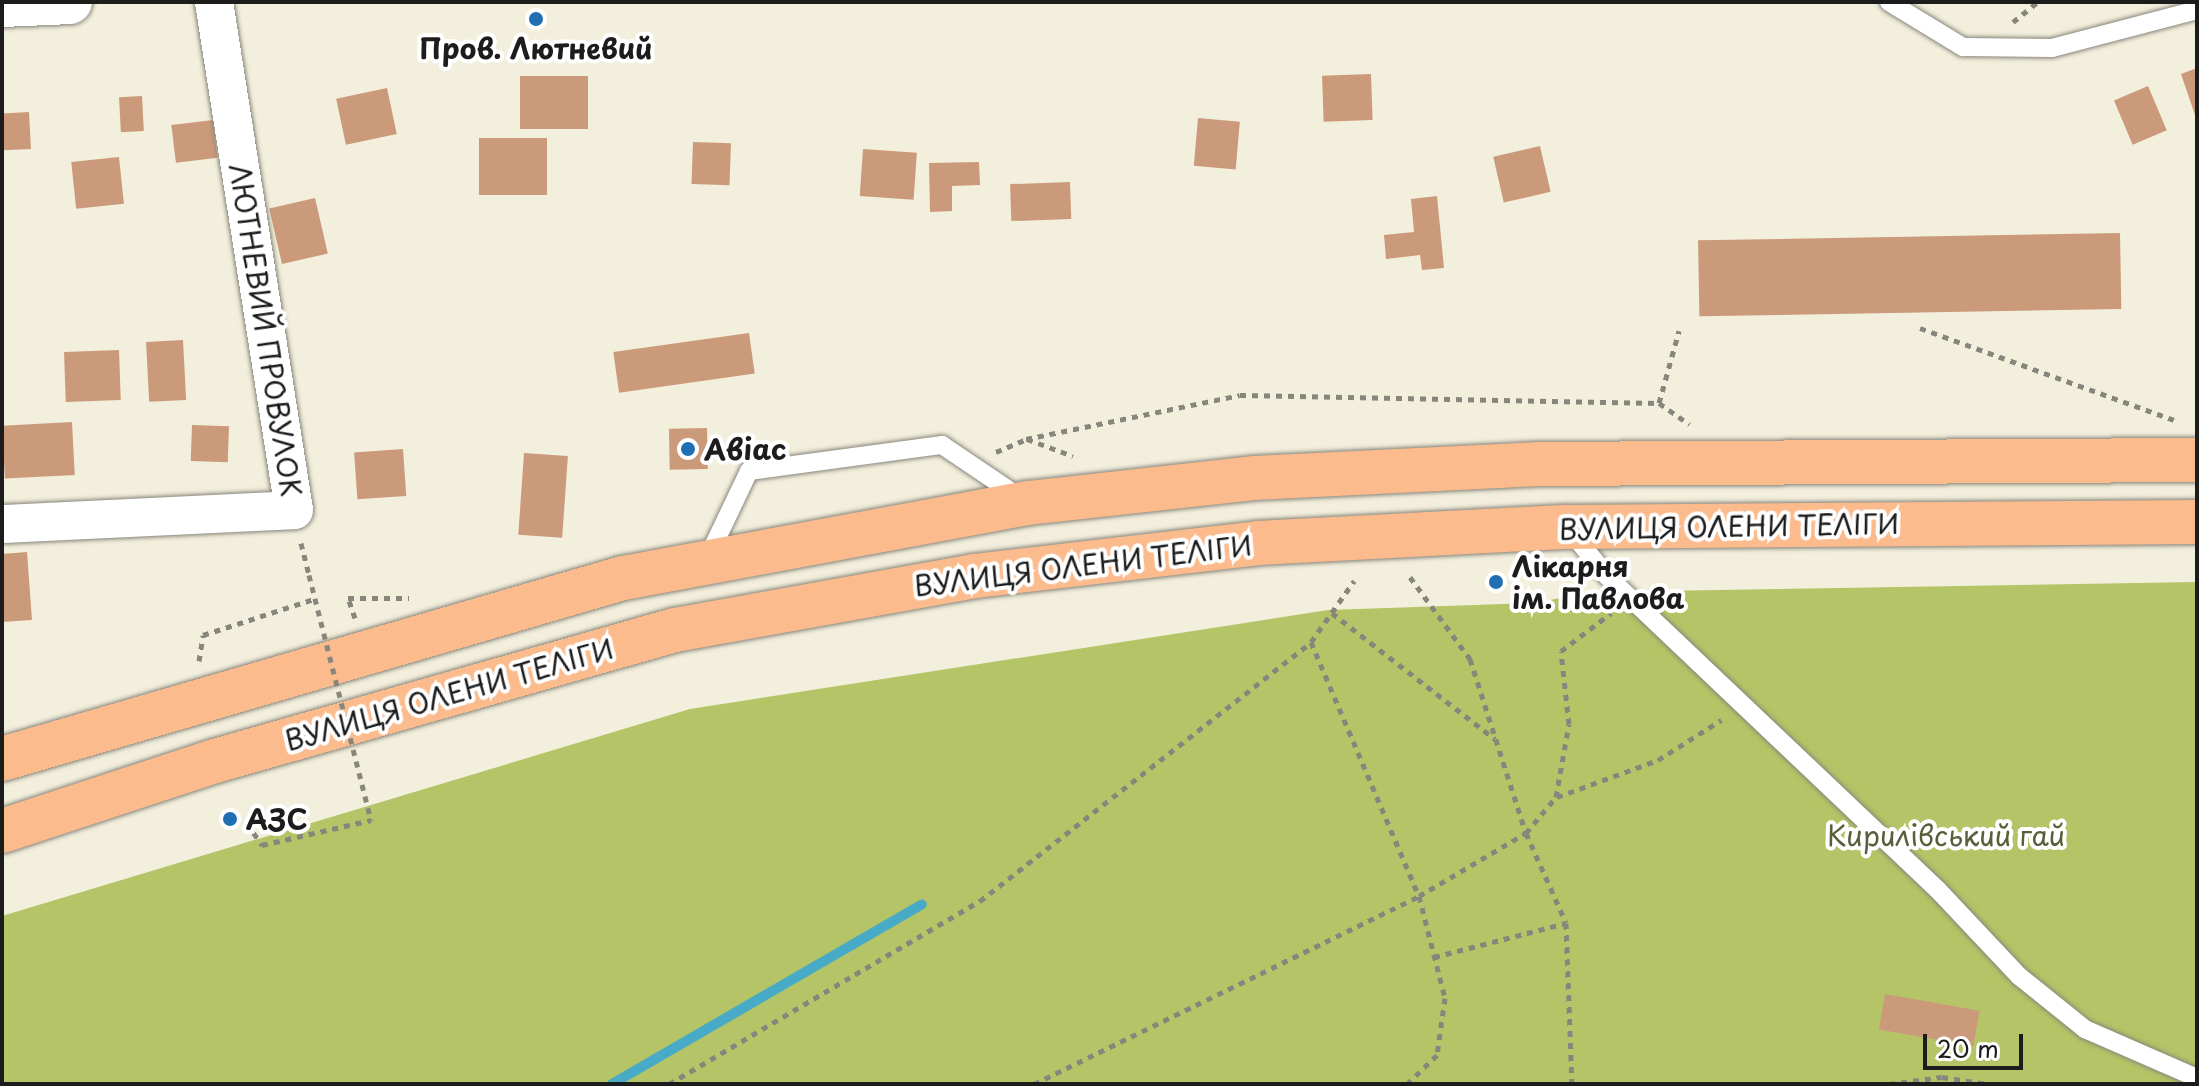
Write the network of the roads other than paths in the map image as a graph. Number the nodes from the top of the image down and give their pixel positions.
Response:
1 (70, 2) edge
2 (214, 2) edge
3 (1889, 2) edge
4 (2, 5) edge
5 (2197, 10) edge
6 (2188, 441) edge
7 (1028, 503) junction
8 (2197, 522) edge
9 (2, 524) edge
10 (1567, 527) junction
11 (708, 557) junction
12 (2, 759) edge
13 (2, 831) edge
14 (2197, 1078) edge

1 - 4 street
2 - 9 street, ЛЮТНЕВИЙ ПРОВУЛОК
3 - 5 lane
6 - 7 main road, ВУЛИЦЯ ОЛЕНИ ТЕЛІГИ
7 - 11 main road, ВУЛИЦЯ ОЛЕНИ ТЕЛІГИ
7 - 11 lane
8 - 10 main road, ВУЛИЦЯ ОЛЕНИ ТЕЛІГИ
10 - 13 main road, ВУЛИЦЯ ОЛЕНИ ТЕЛІГИ
10 - 14 lane
11 - 12 main road, ВУЛИЦЯ ОЛЕНИ ТЕЛІГИ

